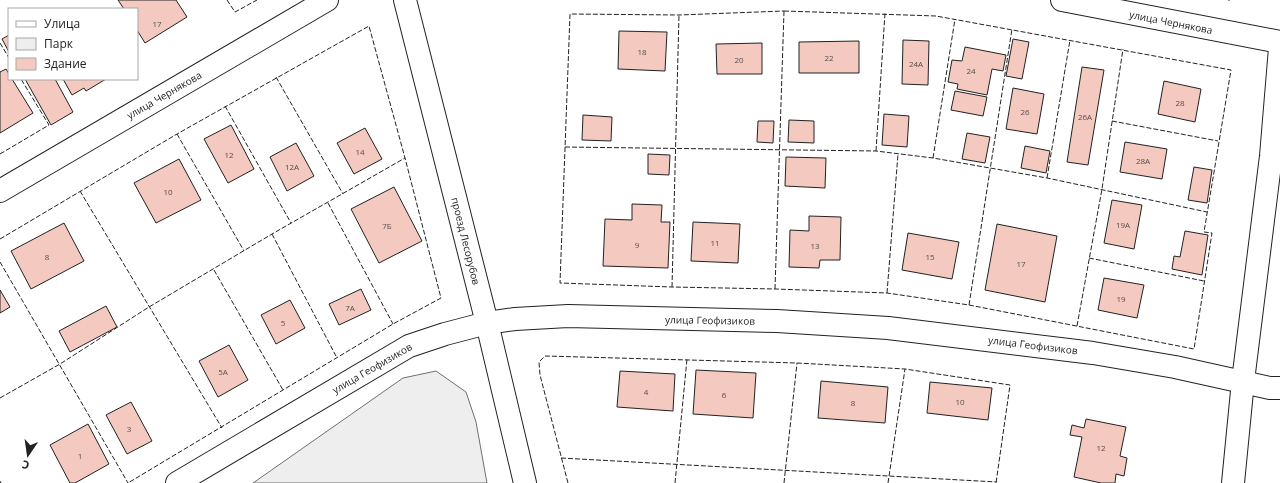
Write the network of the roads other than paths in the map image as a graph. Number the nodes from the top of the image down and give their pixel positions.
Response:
1 (327, 0) edge
2 (405, 0) edge
3 (1062, 0) edge
4 (1280, 42) edge
5 (1280, 48) edge
6 (0, 191) edge
7 (487, 324) junction
8 (1242, 381) junction
9 (1280, 388) edge
10 (177, 483) edge
11 (525, 483) edge
12 (1233, 483) edge

1 - 6 street, улица Чернякова
2 - 7 street, проезд Лесорубов
3 - 4 street, улица Чернякова
5 - 8 street
7 - 8 street, улица Геофизиков
7 - 10 street, улица Геофизиков
7 - 11 street, проезд Лесорубов
8 - 9 street, улица Геофизиков
8 - 12 street

